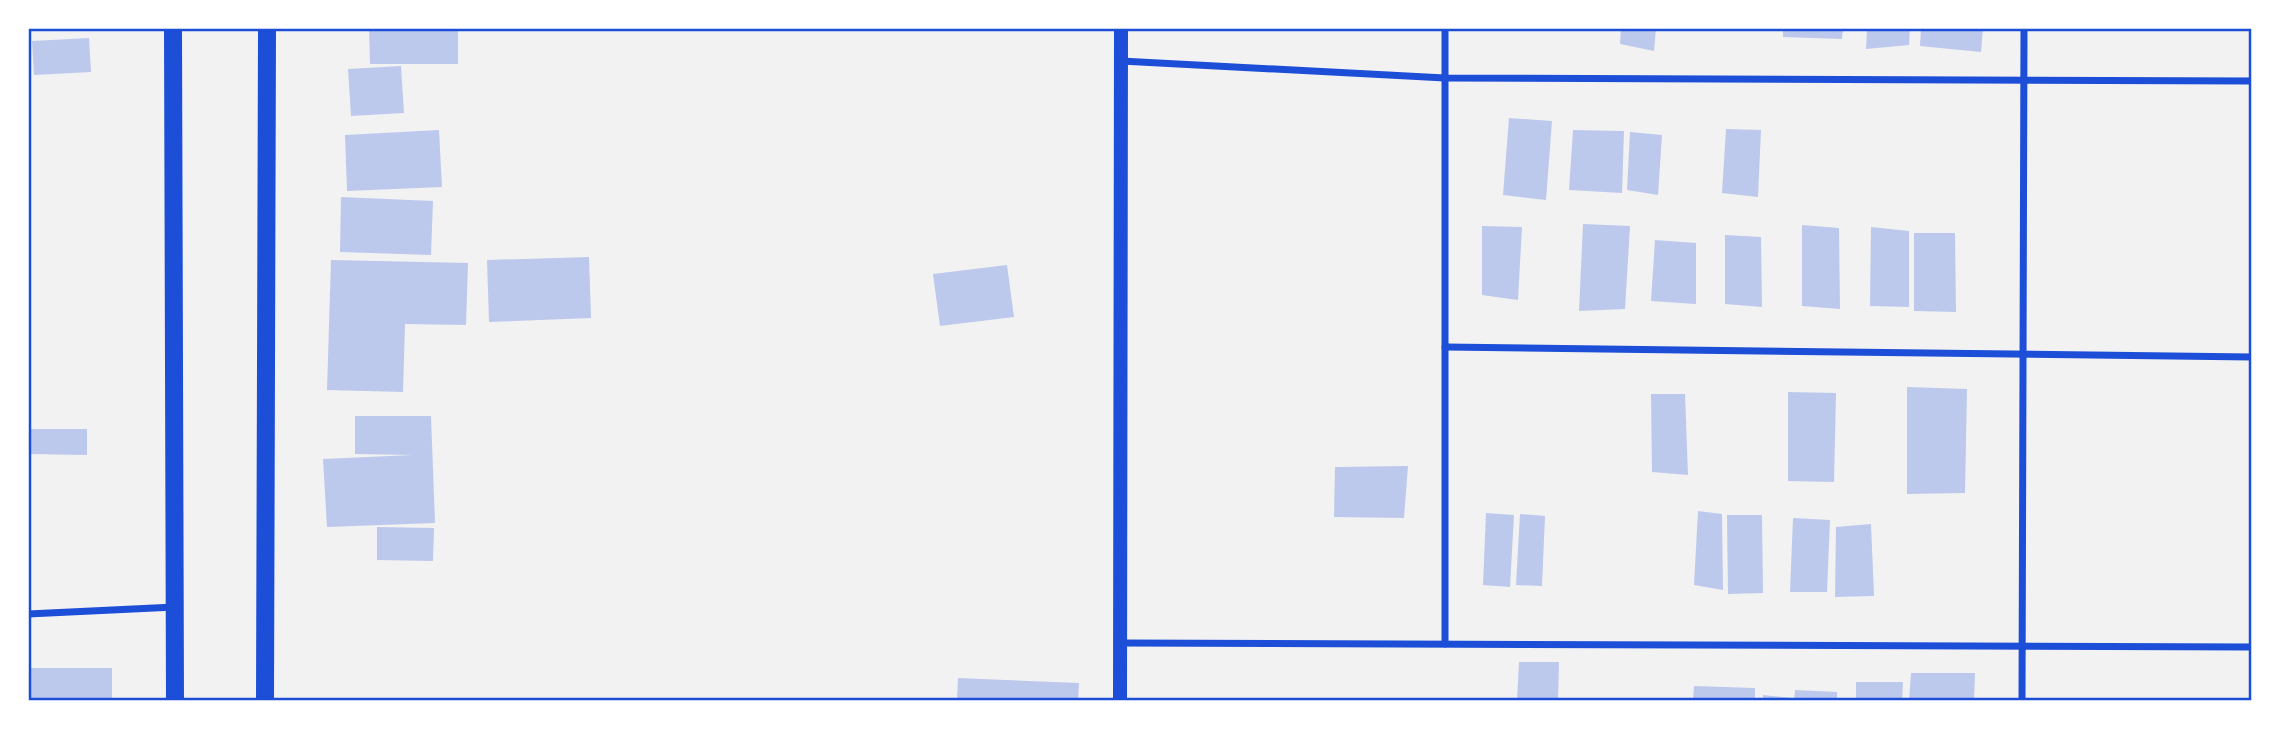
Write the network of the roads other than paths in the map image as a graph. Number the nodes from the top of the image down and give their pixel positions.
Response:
1 (173, 28) edge
2 (267, 28) edge
3 (1122, 28) edge
4 (1445, 28) edge
5 (2024, 28) edge
6 (1121, 61) junction
7 (1445, 78) junction
8 (2024, 80) junction
9 (2252, 80) edge
10 (1445, 347) junction
11 (2023, 353) junction
12 (2252, 358) edge
13 (176, 607) junction
14 (28, 614) edge
15 (1120, 643) junction
16 (1445, 644) junction
17 (2021, 646) junction
18 (2252, 647) edge
19 (175, 701) edge
20 (265, 701) edge
21 (1120, 701) edge
22 (2022, 701) edge

1 - 13 main road
2 - 20 main road
3 - 6 main road
4 - 7 street
5 - 8 street
6 - 7 street
6 - 15 main road
7 - 8 street
7 - 10 street
8 - 9 street
8 - 11 street
10 - 11 street
10 - 16 street
11 - 12 street
11 - 17 street
13 - 14 street
13 - 19 main road
15 - 16 street
15 - 21 main road
16 - 17 street
17 - 18 street
17 - 22 street

